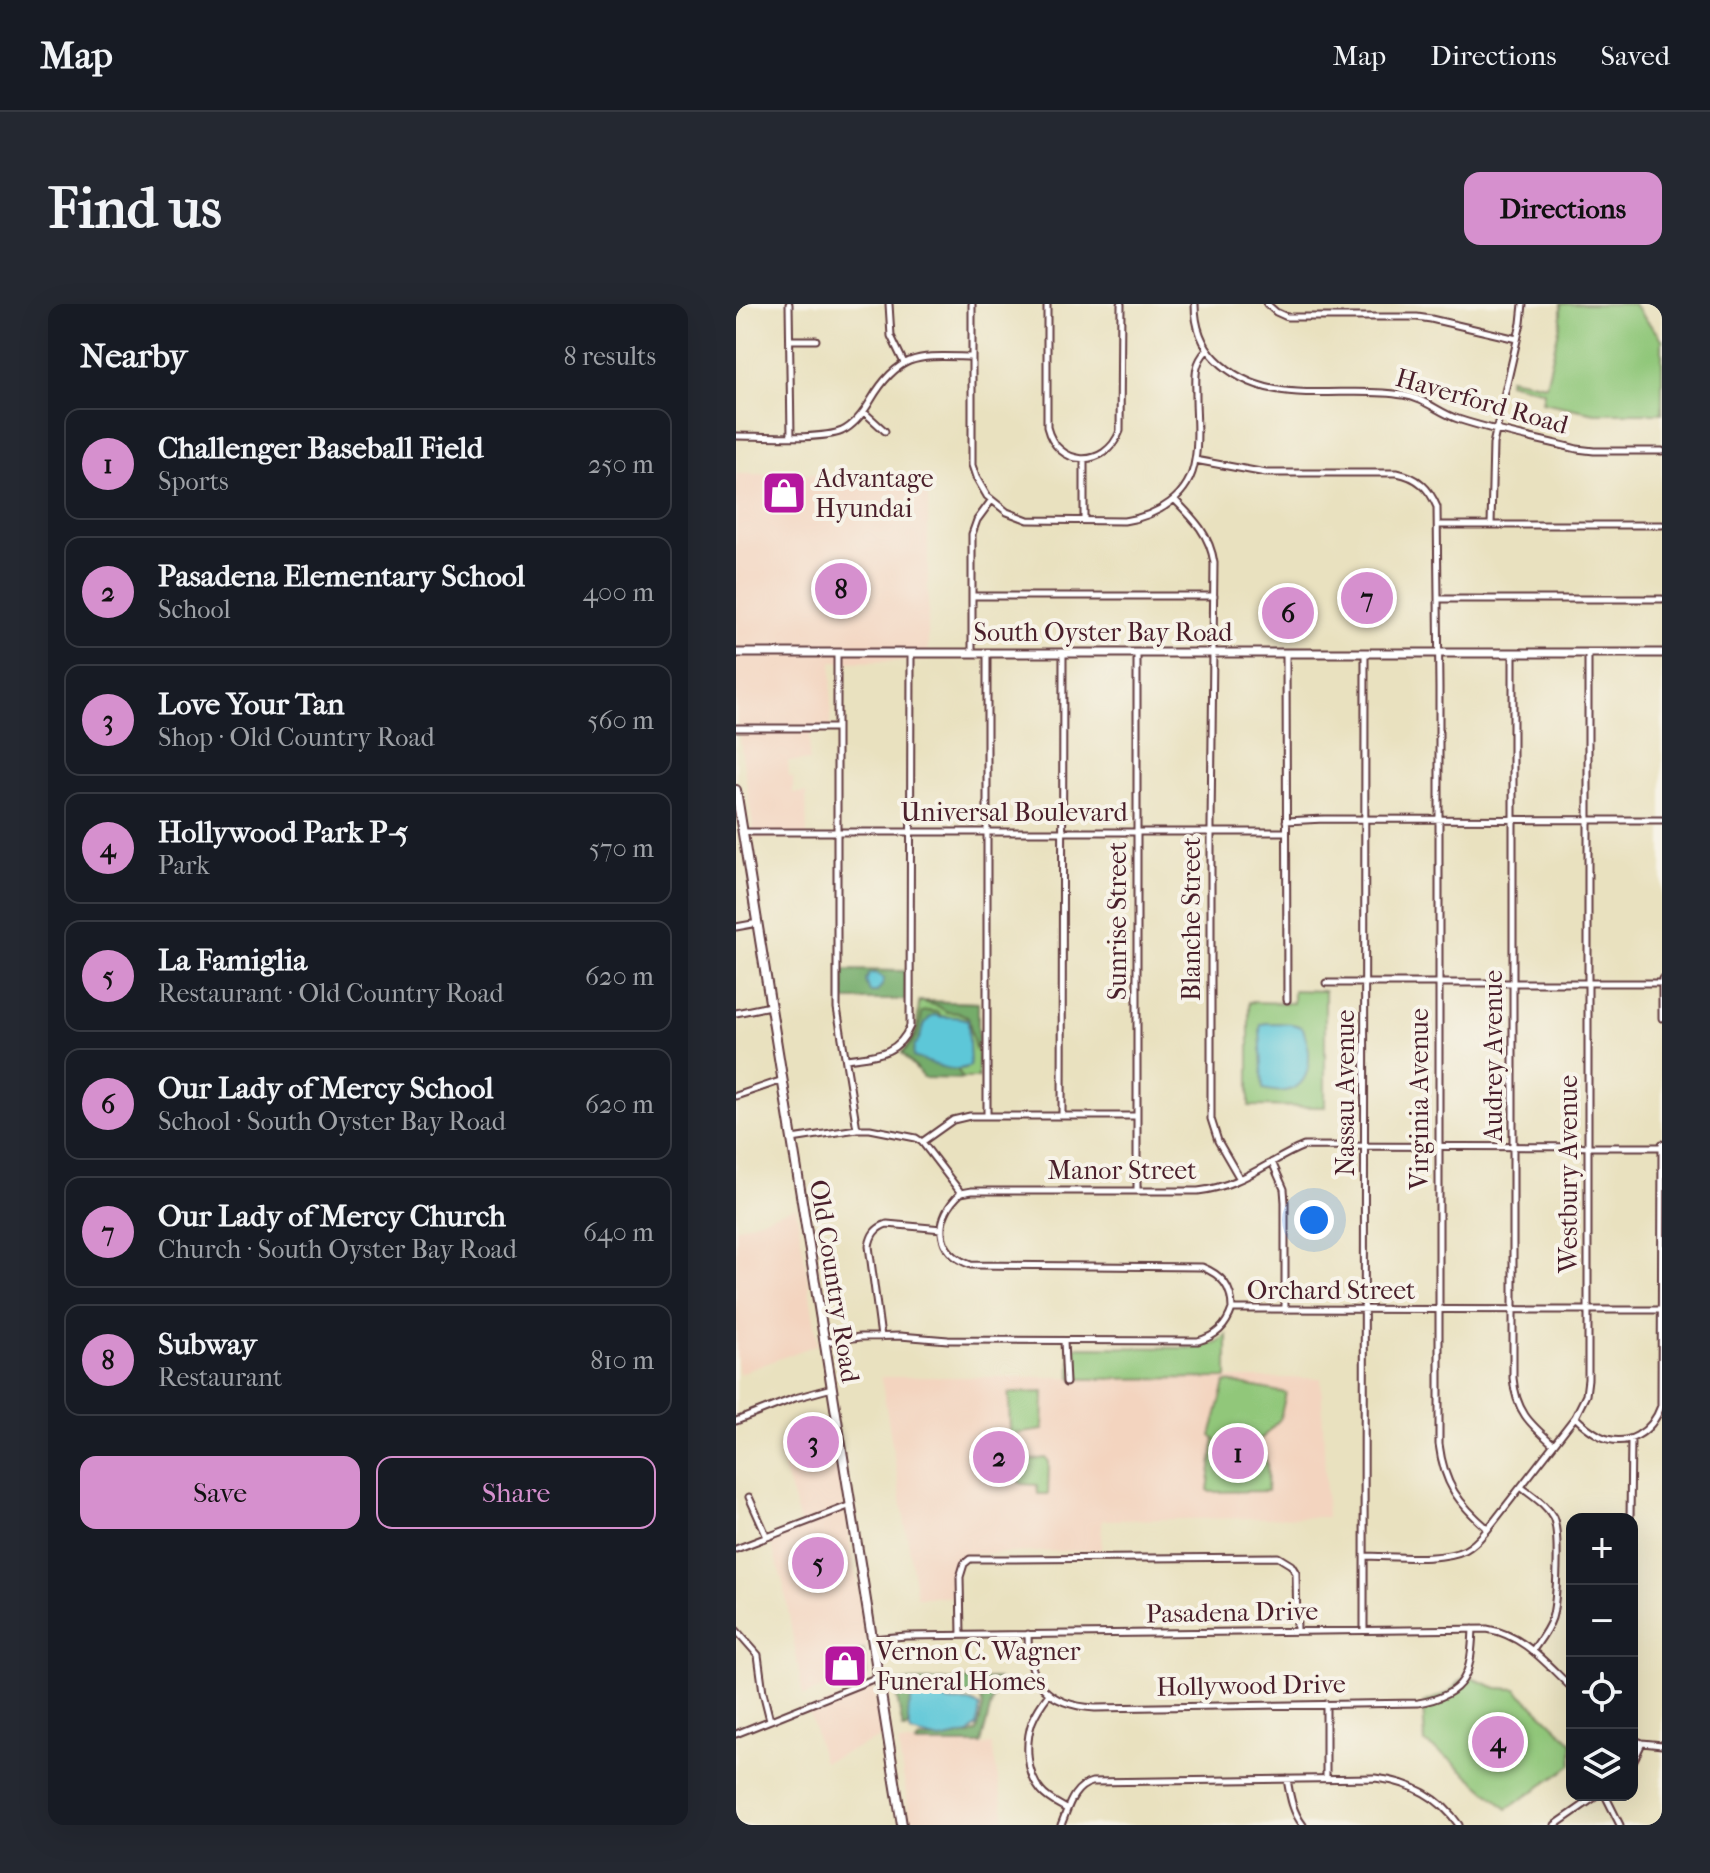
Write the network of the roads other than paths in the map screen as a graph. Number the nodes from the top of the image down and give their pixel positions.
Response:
1 (789, 304) edge
2 (889, 304) edge
3 (972, 304) edge
4 (1047, 304) edge
5 (1121, 304) edge
6 (1195, 304) edge
7 (1267, 304) edge
8 (1523, 304) edge
9 (1517, 339) junction
10 (790, 340) junction
11 (816, 340) dead end
12 (1207, 350) junction
13 (972, 357) junction
14 (904, 363) junction
15 (864, 412) junction
16 (1496, 429) junction
17 (885, 431) dead end
18 (736, 436) edge
19 (791, 436) junction
20 (1662, 451) edge
21 (1084, 459) junction
22 (1195, 460) junction
23 (1175, 500) junction
24 (991, 501) junction
25 (1084, 520) junction
26 (1438, 525) junction
27 (1491, 525) junction
28 (1662, 525) edge
29 (972, 596) junction
30 (1214, 596) junction
31 (1438, 599) junction
32 (1662, 599) edge
33 (972, 652) junction
34 (1063, 652) junction
35 (1137, 652) junction
36 (1213, 652) junction
37 (1286, 652) junction
38 (736, 653) edge
39 (745, 653) junction
40 (837, 653) junction
41 (911, 653) junction
42 (987, 653) junction
43 (1365, 653) junction
44 (1438, 653) junction
45 (1513, 653) junction
46 (1588, 653) junction
47 (1662, 653) edge
48 (736, 660) edge
49 (736, 728) edge
50 (836, 728) junction
51 (736, 790) edge
52 (738, 817) edge
53 (1365, 819) junction
54 (1439, 820) junction
55 (1513, 820) junction
56 (1588, 820) junction
57 (1662, 820) edge
58 (1286, 821) junction
59 (743, 832) junction
60 (837, 832) junction
61 (911, 832) junction
62 (987, 832) junction
63 (1063, 832) junction
64 (1137, 832) junction
65 (1211, 832) junction
66 (1285, 832) junction
67 (758, 923) junction
68 (736, 927) edge
69 (1662, 981) edge
70 (1326, 983) dead end
71 (1365, 983) junction
72 (1439, 983) junction
73 (1513, 983) junction
74 (1588, 983) junction
75 (1287, 1000) dead end
76 (771, 1005) junction
77 (736, 1013) edge
78 (1662, 1018) edge
79 (846, 1059) junction
80 (783, 1080) junction
81 (736, 1096) edge
82 (987, 1116) junction
83 (1062, 1116) junction
84 (1137, 1116) junction
85 (857, 1129) junction
86 (792, 1139) junction
87 (922, 1142) junction
88 (1662, 1145) edge
89 (1364, 1146) junction
90 (1439, 1146) junction
91 (1513, 1147) junction
92 (1587, 1147) junction
93 (1272, 1162) junction
94 (1240, 1179) junction
95 (1137, 1191) junction
96 (961, 1193) junction
97 (942, 1229) junction
98 (1232, 1309) junction
99 (1285, 1310) junction
100 (1364, 1310) junction
101 (1439, 1310) junction
102 (1513, 1310) junction
103 (1587, 1310) junction
104 (1662, 1310) edge
105 (881, 1337) junction
106 (1064, 1341) junction
107 (824, 1342) junction
108 (1066, 1383) dead end
109 (832, 1388) junction
110 (1575, 1417) junction
111 (736, 1421) edge
112 (1631, 1439) junction
113 (1553, 1444) junction
114 (1521, 1487) junction
115 (749, 1497) dead end
116 (851, 1505) junction
117 (1630, 1513) edge
118 (1488, 1529) junction
119 (767, 1537) junction
120 (736, 1549) edge
121 (1364, 1556) junction
122 (1473, 1629) junction
123 (736, 1630) edge
124 (1364, 1630) junction
125 (1297, 1631) junction
126 (1028, 1634) junction
127 (961, 1635) junction
128 (872, 1639) junction
129 (1533, 1650) junction
130 (878, 1677) junction
131 (1566, 1682) edge
132 (1049, 1694) junction
133 (1326, 1704) junction
134 (770, 1720) junction
135 (736, 1734) edge
136 (1638, 1741) edge
137 (1642, 1743) junction
138 (1662, 1745) edge
139 (1638, 1751) edge
140 (1326, 1778) junction
141 (1287, 1779) junction
142 (1589, 1801) edge
143 (1608, 1801) edge
144 (1067, 1809) junction
145 (902, 1825) edge
146 (1061, 1825) edge
147 (1303, 1825) edge
148 (1459, 1825) edge
149 (1555, 1825) edge
150 (1620, 1825) edge

1 - 10 street
2 - 14 street
3 - 13 street
4 - 21 street
5 - 21 street
6 - 12 street
7 - 9 street
8 - 9 street
9 - 16 street
10 - 11 street
10 - 19 street
12 - 16 street, Haverford Road
12 - 22 street
13 - 14 street
13 - 24 street
14 - 15 street
15 - 17 street
15 - 19 street
16 - 20 street, Haverford Road
16 - 27 street
18 - 19 street
21 - 25 street
22 - 23 street
22 - 26 street, Virginia Avenue
23 - 25 street
23 - 30 street, Blanche Street
24 - 25 street
24 - 29 street
26 - 27 street
26 - 31 street, Virginia Avenue
27 - 28 street
29 - 30 street
29 - 33 street
30 - 36 street, Blanche Street
31 - 32 street
31 - 44 street, Virginia Avenue
33 - 41 main road, South Oyster Bay Road
33 - 42 main road, South Oyster Bay Road
34 - 35 main road, South Oyster Bay Road
34 - 42 main road, South Oyster Bay Road
34 - 63 street
35 - 36 main road, South Oyster Bay Road
35 - 64 street, Sunrise Street
36 - 37 main road, South Oyster Bay Road
36 - 65 street, Blanche Street
37 - 43 main road, South Oyster Bay Road
37 - 58 street
38 - 39 main road, South Oyster Bay Road
39 - 40 main road, South Oyster Bay Road
39 - 48 main road
40 - 41 main road, South Oyster Bay Road
40 - 50 street
41 - 61 street
42 - 62 street
43 - 44 main road, South Oyster Bay Road
43 - 53 street, Nassau Avenue
44 - 45 main road, South Oyster Bay Road
44 - 54 street, Virginia Avenue
45 - 46 main road, South Oyster Bay Road
45 - 55 street, Audrey Avenue
46 - 47 main road, South Oyster Bay Road
46 - 56 street, Westbury Avenue
49 - 50 street
50 - 60 street
51 - 52 main road, Old Country Road
52 - 59 main road, Old Country Road
53 - 54 street
53 - 58 street
53 - 71 street, Nassau Avenue
54 - 55 street
54 - 72 street, Virginia Avenue
55 - 56 street
55 - 73 street, Audrey Avenue
56 - 57 street
56 - 74 street, Westbury Avenue
58 - 66 street
59 - 60 street, Universal Boulevard
59 - 67 main road, Old Country Road
60 - 61 street, Universal Boulevard
60 - 79 street
61 - 62 street, Universal Boulevard
61 - 79 street
62 - 63 street, Universal Boulevard
62 - 82 street
63 - 64 street, Universal Boulevard
63 - 83 street
64 - 65 street, Universal Boulevard
64 - 84 street, Sunrise Street
65 - 66 street, Universal Boulevard
65 - 94 street, Blanche Street
66 - 75 street
67 - 68 street
67 - 76 main road, Old Country Road
69 - 74 street
69 - 78 street
70 - 71 street
71 - 72 street
71 - 89 street, Nassau Avenue
72 - 73 street
72 - 90 street, Virginia Avenue
73 - 74 street
73 - 91 street, Audrey Avenue
74 - 92 street, Westbury Avenue
76 - 77 street
76 - 80 main road, Old Country Road
79 - 85 street
80 - 81 street
80 - 86 main road, Old Country Road
82 - 83 street
82 - 87 street
83 - 84 street
84 - 95 street, Sunrise Street
85 - 86 street
85 - 87 street
86 - 107 main road, Old Country Road
87 - 96 street
88 - 92 street, Manor Street
88 - 104 street
89 - 90 street, Manor Street
89 - 93 street, Manor Street
89 - 100 street, Nassau Avenue
90 - 91 street, Manor Street
90 - 101 street, Virginia Avenue
91 - 92 street, Manor Street
91 - 102 street, Audrey Avenue
92 - 103 street, Westbury Avenue
93 - 94 street, Manor Street
93 - 99 street
94 - 95 street, Manor Street
95 - 96 street, Manor Street
96 - 97 street
97 - 98 street
97 - 105 street
98 - 99 street, Orchard Street
98 - 106 street, Orchard Street
99 - 100 street, Orchard Street
100 - 101 street, Orchard Street
100 - 121 street, Nassau Avenue
101 - 102 street, Orchard Street
101 - 118 street, Virginia Avenue
102 - 103 street, Orchard Street
102 - 113 street, Audrey Avenue
103 - 104 street, Orchard Street
103 - 110 street, Westbury Avenue
104 - 112 street
105 - 106 street, Orchard Street
105 - 107 street, Orchard Street
106 - 108 street
107 - 109 main road, Old Country Road
109 - 111 street
109 - 116 main road, Old Country Road
110 - 112 street
110 - 113 street, Westbury Avenue
112 - 117 street
113 - 114 street, Westbury Avenue
114 - 118 street, Westbury Avenue
114 - 129 street
115 - 119 street
116 - 119 street
116 - 128 main road, Old Country Road
118 - 121 street, Westbury Avenue
119 - 120 street
121 - 124 street, Nassau Avenue
122 - 124 street, Pasadena Drive
122 - 129 street, Pasadena Drive
122 - 133 street, Hollywood Drive
123 - 134 street
124 - 125 street, Pasadena Drive
125 - 126 street, Pasadena Drive
125 - 127 street
126 - 127 street, Pasadena Drive
126 - 132 street
127 - 128 street, Pasadena Drive
128 - 130 main road, Old Country Road
129 - 131 street, Pasadena Drive
130 - 134 street
130 - 145 main road, Old Country Road
132 - 133 street, Hollywood Drive
132 - 144 street
133 - 140 street
134 - 135 street
136 - 137 street
137 - 138 street
137 - 139 street
140 - 141 street
140 - 148 street
141 - 144 street
141 - 147 street
142 - 149 street
143 - 150 street
144 - 146 street

